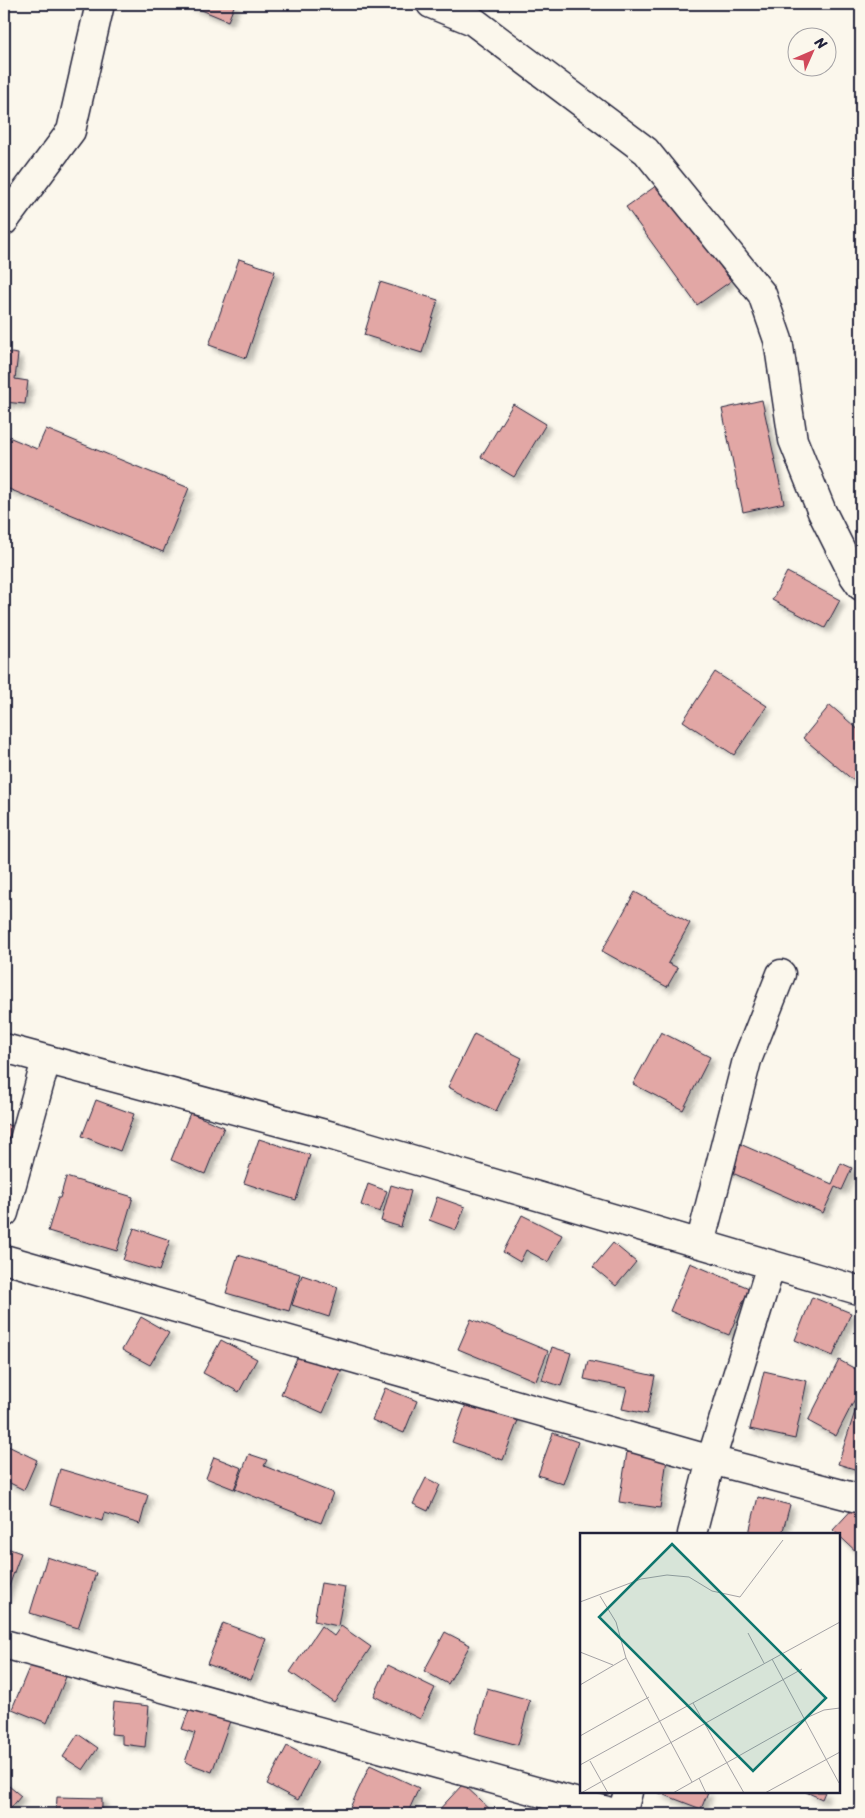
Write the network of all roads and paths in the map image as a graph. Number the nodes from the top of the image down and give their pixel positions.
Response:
1 (100, 4) edge
2 (431, 4) edge
3 (4, 221) edge
4 (861, 586) edge
5 (781, 974) dead end
6 (4, 1048) edge
7 (46, 1060) junction
8 (4, 1213) edge
9 (700, 1244) junction
10 (4, 1258) edge
11 (771, 1264) junction
12 (861, 1291) edge
13 (711, 1460) junction
14 (861, 1499) edge
15 (692, 1533) edge
16 (4, 1644) edge
17 (628, 1793) edge
18 (620, 1814) edge

1 - 3 street
2 - 4 street
5 - 9 street
6 - 7 street
7 - 8 street
7 - 9 street
9 - 11 street
10 - 13 street
11 - 12 street
11 - 13 street
13 - 14 street
13 - 15 street
16 - 18 street
17 - 18 street

